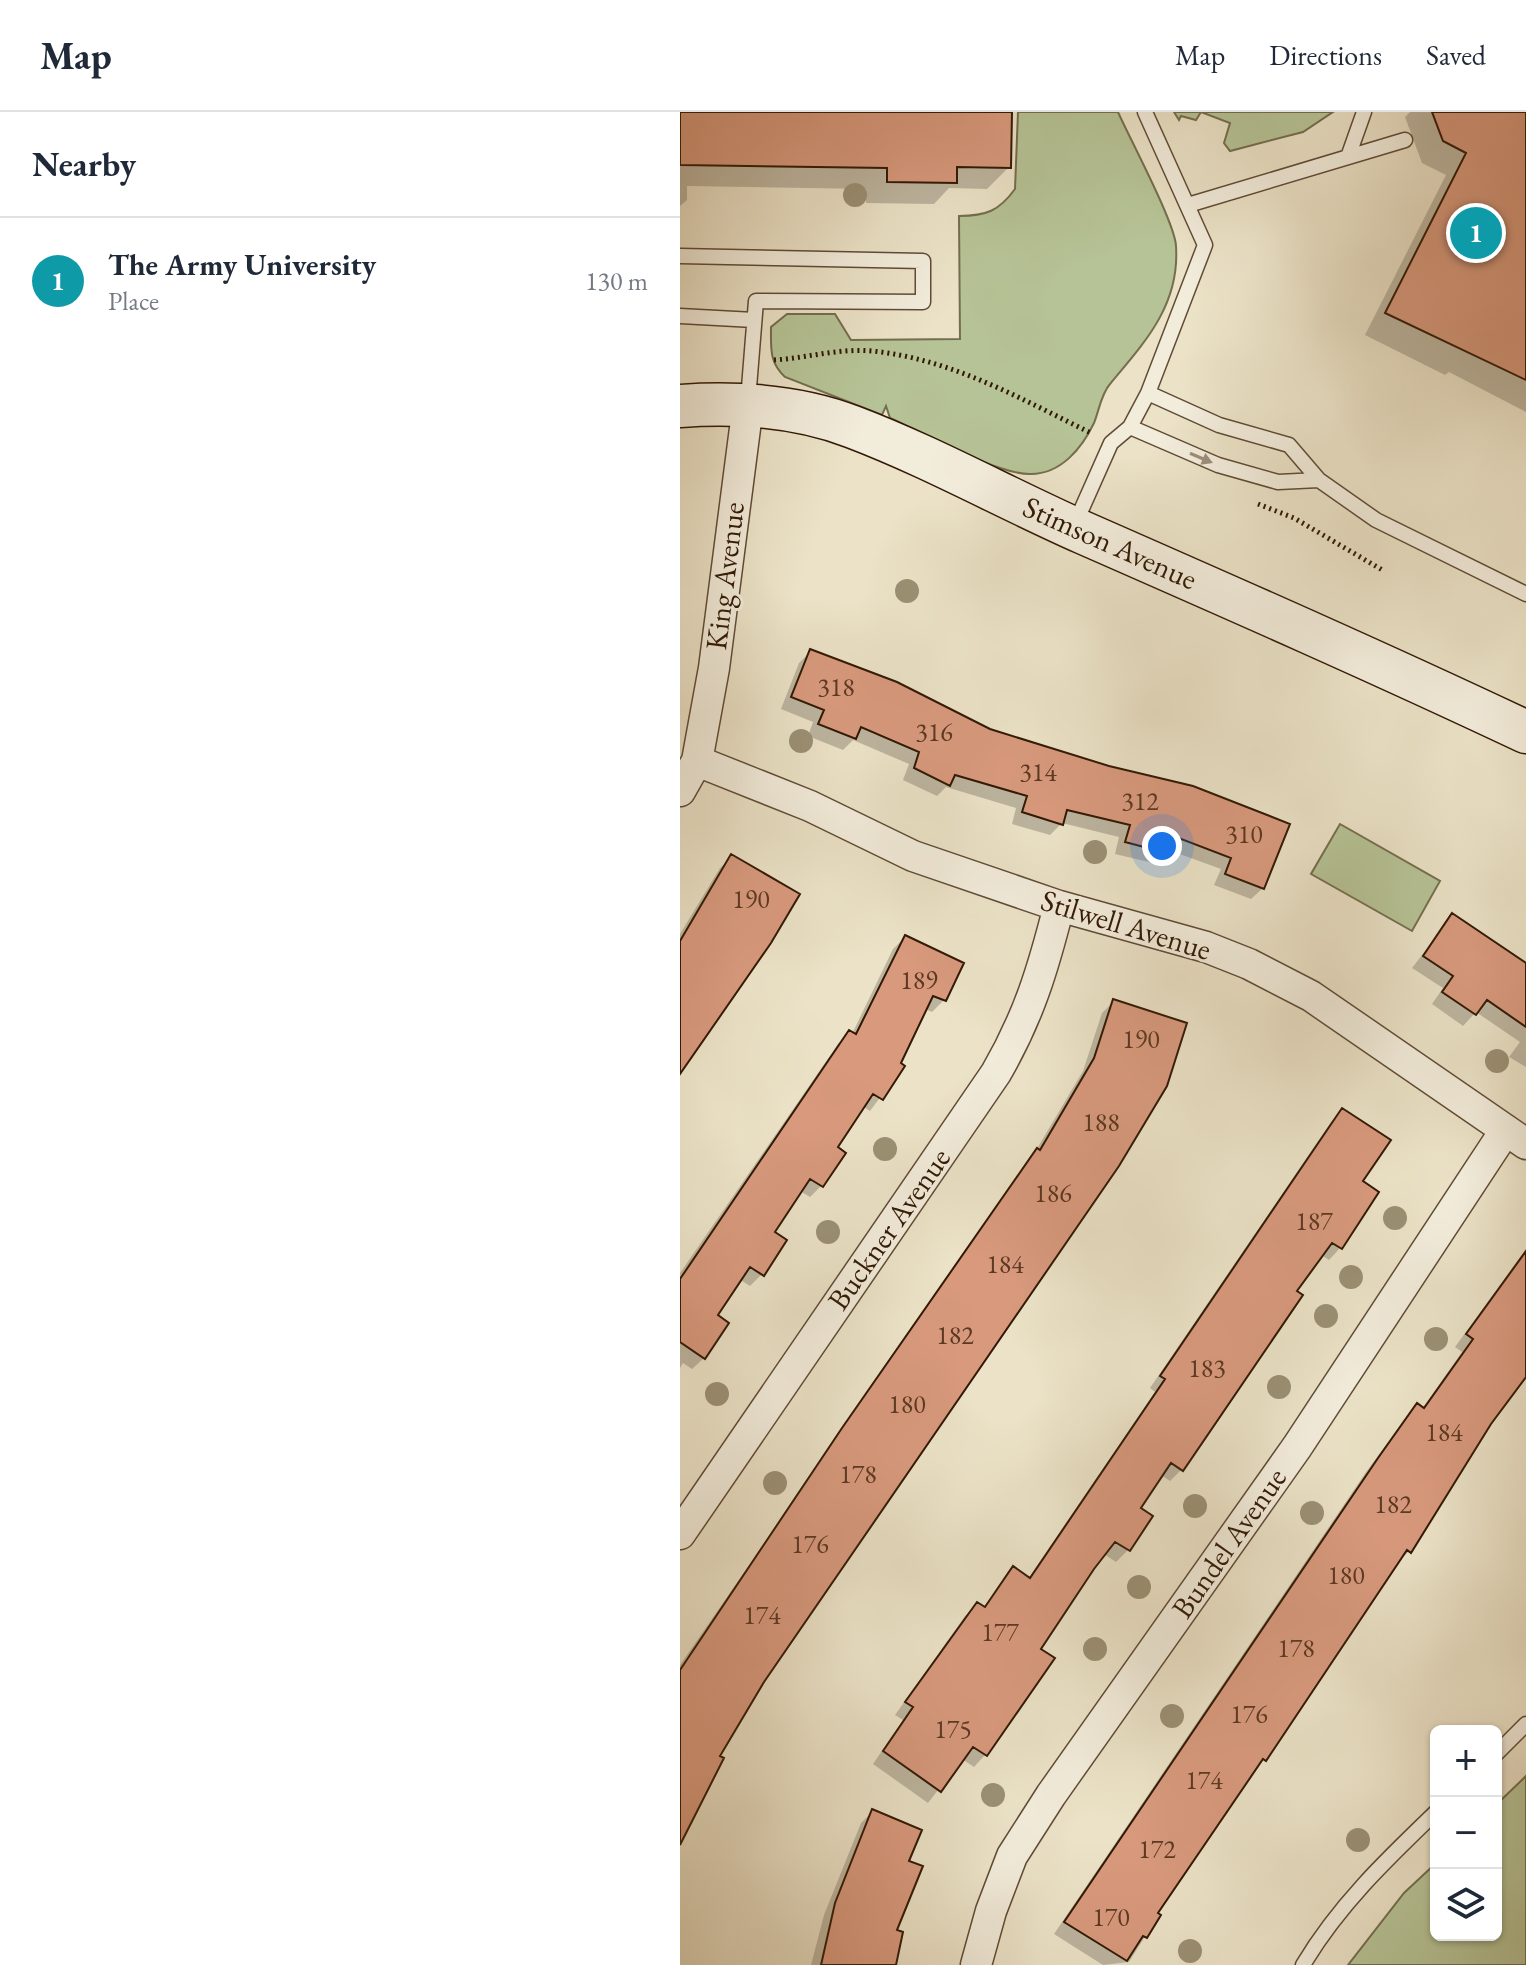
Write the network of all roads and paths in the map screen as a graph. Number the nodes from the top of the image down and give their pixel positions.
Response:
1 (1145, 112) edge
2 (1364, 112) edge
3 (1405, 140) dead end
4 (1348, 157) junction
5 (1188, 205) junction
6 (680, 256) edge
7 (680, 316) edge
8 (754, 320) junction
9 (751, 361) junction
10 (1148, 393) junction
11 (748, 405) junction
12 (680, 406) edge
13 (1130, 427) junction
14 (1111, 443) junction
15 (1319, 480) junction
16 (1251, 502) dead end
17 (1073, 528) junction
18 (1384, 571) dead end
19 (1526, 594) edge
20 (1526, 732) edge
21 (697, 761) junction
22 (680, 791) edge
23 (1059, 906) junction
24 (1516, 1137) edge
25 (680, 1534) edge
26 (1526, 1724) edge
27 (1502, 1748) edge
28 (1430, 1818) edge
29 (976, 1965) edge
30 (1303, 1965) edge

1 - 5 lane
2 - 4 lane
3 - 4 lane
4 - 5 lane
5 - 10 lane
6 - 8 lane
7 - 8 lane
8 - 9 lane
9 - 11 lane
9 - 14 path
10 - 13 lane
10 - 15 lane
11 - 12 street, Stimson Avenue
11 - 17 street, Stimson Avenue
11 - 21 street, King Avenue
13 - 14 lane
13 -> 15 lane
14 - 17 lane
15 - 19 lane
16 - 18 path
17 - 20 street, Stimson Avenue
21 - 22 street, King Avenue
21 - 23 street, Stilwell Avenue
23 - 24 street, Stilwell Avenue
23 - 25 street, Buckner Avenue
24 - 29 street, Bundel Avenue
26 - 27 lane
28 - 30 lane

